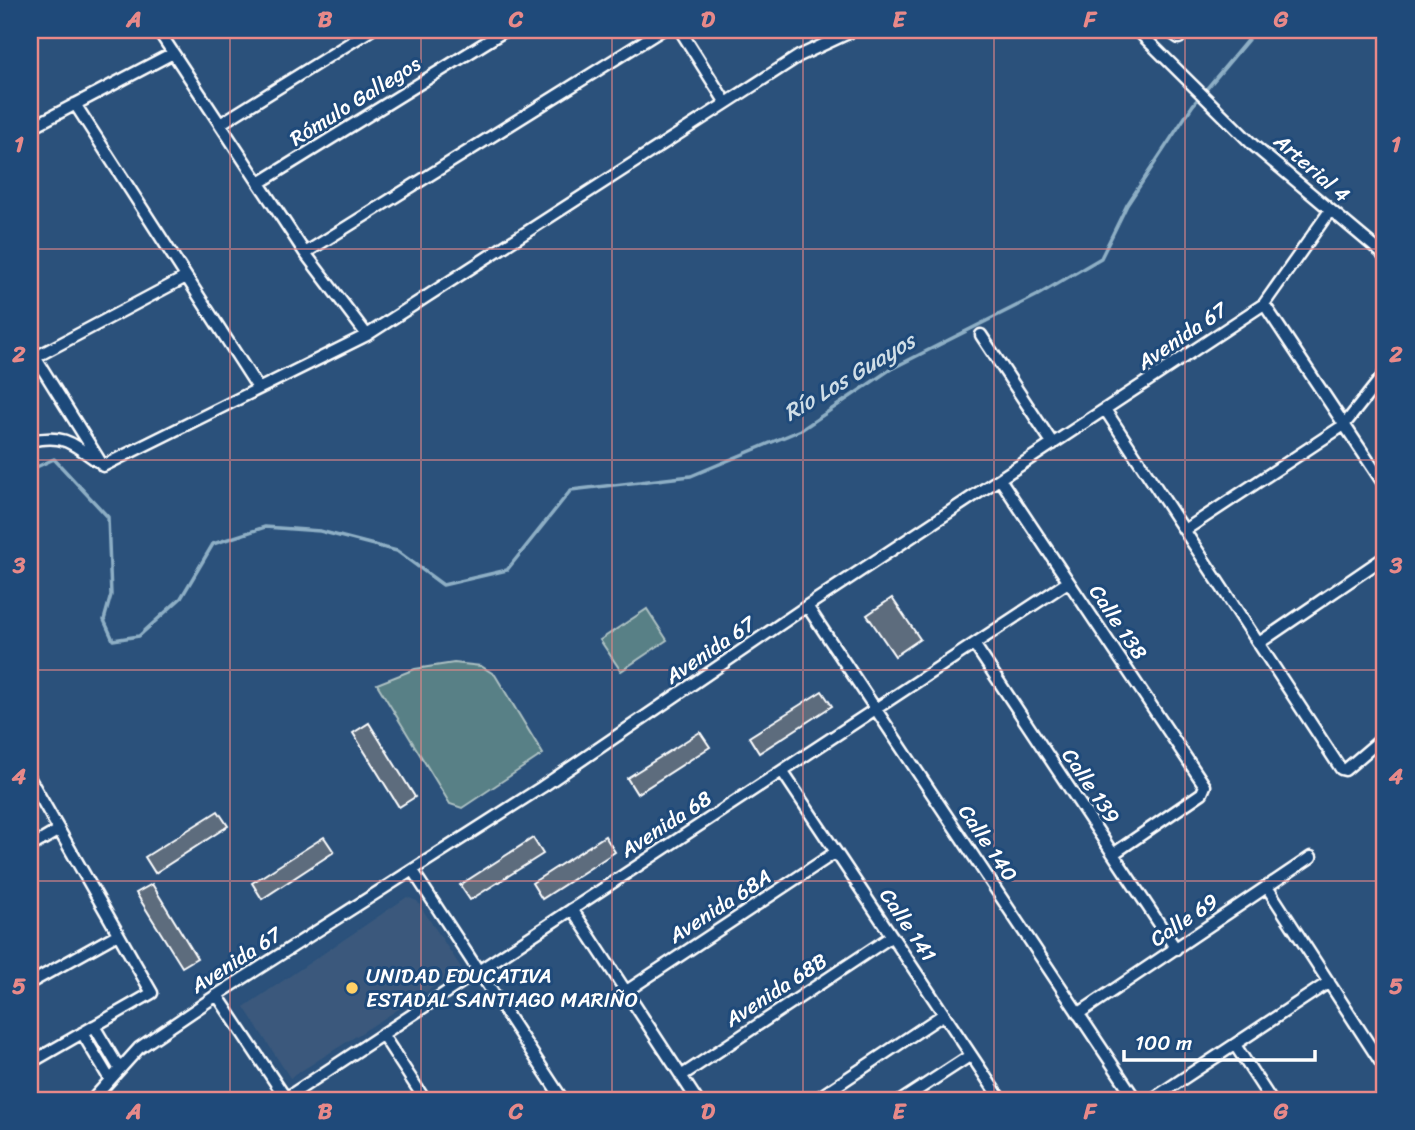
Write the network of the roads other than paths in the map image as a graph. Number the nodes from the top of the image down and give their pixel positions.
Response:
1 (158, 30) edge
2 (371, 30) edge
3 (506, 30) edge
4 (662, 30) edge
5 (680, 30) edge
6 (855, 30) edge
7 (1137, 30) edge
8 (1167, 30) edge
9 (1179, 38) dead end
10 (173, 53) junction
11 (726, 103) junction
12 (75, 104) junction
13 (220, 124) junction
14 (30, 128) edge
15 (259, 183) junction
16 (1329, 212) junction
17 (305, 253) junction
18 (1385, 254) edge
19 (186, 277) junction
20 (1264, 304) junction
21 (367, 335) junction
22 (981, 335) dead end
23 (32, 359) edge
24 (1385, 373) edge
25 (258, 388) junction
26 (1106, 411) junction
27 (1344, 425) junction
28 (30, 442) edge
29 (1053, 444) junction
30 (103, 466) junction
31 (1000, 479) junction
32 (1385, 486) edge
33 (1185, 530) junction
34 (1385, 557) edge
35 (1068, 582) junction
36 (807, 606) junction
37 (1259, 643) junction
38 (974, 644) junction
39 (876, 709) junction
40 (1385, 736) edge
41 (782, 771) junction
42 (30, 779) edge
43 (59, 830) junction
44 (30, 847) edge
45 (836, 852) junction
46 (1113, 854) junction
47 (1311, 858) dead end
48 (412, 871) junction
49 (1267, 887) junction
50 (572, 909) junction
51 (118, 933) junction
52 (892, 936) junction
53 (1175, 948) junction
54 (478, 971) junction
55 (1329, 982) junction
56 (30, 983) edge
57 (625, 992) junction
58 (217, 995) junction
59 (944, 1014) junction
60 (1078, 1014) junction
61 (94, 1026) junction
62 (82, 1034) junction
63 (382, 1034) junction
64 (1235, 1045) junction
65 (971, 1055) junction
66 (30, 1063) edge
67 (119, 1068) junction
68 (1385, 1069) edge
69 (681, 1076) junction
70 (109, 1078) junction
71 (287, 1099) edge
72 (92, 1100) edge
73 (425, 1100) edge
74 (563, 1100) edge
75 (696, 1100) edge
76 (815, 1100) edge
77 (902, 1100) edge
78 (1001, 1100) edge
79 (1136, 1100) edge
80 (1151, 1100) edge
81 (1271, 1100) edge

1 - 10 street
2 - 13 street
3 - 15 street, Rómulo Gallegos
4 - 17 street
5 - 11 street
6 - 11 street
7 - 16 street, Arterial 4
8 - 9 street
10 - 12 street
10 - 13 street
11 - 21 street
12 - 14 street
12 - 19 street
13 - 15 street
15 - 17 street
16 - 18 street, Arterial 4
16 - 20 street, Avenida 67
17 - 21 street
19 - 23 street
19 - 25 street
20 - 26 street, Avenida 67
20 - 27 street
21 - 25 street
22 - 29 street
23 - 30 street
24 - 27 street
25 - 30 street
26 - 29 street, Avenida 67
26 - 33 street
27 - 32 street
27 - 33 street
28 - 30 street
29 - 31 street, Avenida 67
31 - 35 street, Calle 138
31 - 36 street, Avenida 67
33 - 37 street
34 - 37 street
35 - 38 street, Avenida 68
35 - 46 street, Calle 138
36 - 39 street, Calle 140
36 - 48 street, Avenida 67
37 - 40 street
38 - 39 street, Avenida 68
38 - 46 street, Calle 139
39 - 41 street, Avenida 68
39 - 60 street, Calle 140
41 - 45 street, Calle 141
41 - 50 street, Avenida 68
42 - 43 street
43 - 44 street
43 - 51 street
45 - 52 street, Calle 141
45 - 57 street, Avenida 68A
46 - 53 street, Calle 139
47 - 49 street, Calle 69
48 - 54 street
48 - 58 street, Avenida 67
49 - 53 street, Calle 69
49 - 55 street
50 - 54 street, Avenida 68
50 - 57 street
51 - 56 street
51 - 61 street
52 - 59 street, Calle 141
52 - 69 street, Avenida 68B
53 - 60 street, Calle 69
54 - 63 street, Avenida 68
54 - 74 street
55 - 64 street
55 - 68 street
57 - 69 street
58 - 67 street, Avenida 67
58 - 71 street
59 - 65 street, Calle 141
59 - 76 street
60 - 79 street, Calle 140
61 - 62 street
61 - 67 street
62 - 66 street
62 - 70 street
63 - 71 street, Avenida 68
63 - 73 street
64 - 80 street
64 - 81 street
65 - 77 street
65 - 78 street, Calle 141
67 - 70 street, Avenida 67
69 - 75 street
70 - 72 street, Avenida 67

